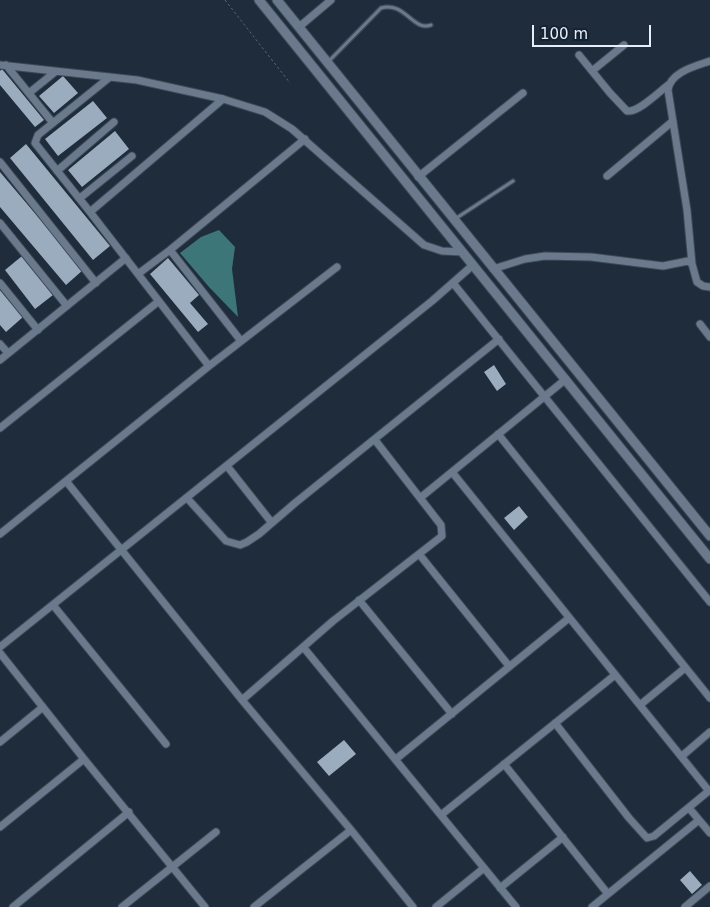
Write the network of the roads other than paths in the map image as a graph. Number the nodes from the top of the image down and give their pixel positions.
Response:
1 (259, 0) edge
2 (277, 0) edge
3 (331, 0) edge
4 (431, 25) dead end
5 (299, 27) junction
6 (624, 45) dead end
7 (579, 55) dead end
8 (710, 61) edge
9 (328, 63) junction
10 (3, 65) edge
11 (55, 72) junction
12 (592, 72) junction
13 (110, 77) junction
14 (668, 85) junction
15 (28, 93) junction
16 (523, 93) dead end
17 (224, 99) junction
18 (673, 121) junction
19 (114, 122) dead end
20 (53, 123) junction
21 (305, 140) junction
22 (132, 156) dead end
23 (0, 162) edge
24 (57, 171) junction
25 (418, 176) junction
26 (607, 176) dead end
27 (513, 181) dead end
28 (80, 198) junction
29 (90, 212) junction
30 (454, 220) junction
31 (0, 223) edge
32 (170, 250) junction
33 (463, 252) junction
34 (126, 258) junction
35 (692, 264) junction
36 (473, 265) junction
37 (337, 267) dead end
38 (493, 269) junction
39 (138, 274) junction
40 (0, 283) edge
41 (96, 283) junction
42 (453, 283) junction
43 (710, 287) edge
44 (159, 301) junction
45 (67, 306) junction
46 (700, 324) dead end
47 (38, 330) junction
48 (710, 337) edge
49 (499, 339) junction
50 (241, 341) junction
51 (0, 344) edge
52 (8, 354) junction
53 (0, 360) edge
54 (209, 366) junction
55 (566, 380) junction
56 (545, 396) junction
57 (0, 428) edge
58 (498, 434) junction
59 (375, 440) junction
60 (227, 466) junction
61 (452, 472) junction
62 (66, 481) junction
63 (187, 498) junction
64 (420, 498) junction
65 (272, 523) junction
66 (0, 534) edge
67 (710, 536) edge
68 (121, 550) junction
69 (419, 554) junction
70 (710, 559) edge
71 (359, 600) junction
72 (710, 602) edge
73 (53, 605) junction
74 (569, 618) junction
75 (0, 647) edge
76 (304, 648) junction
77 (0, 653) edge
78 (510, 666) junction
79 (685, 668) junction
80 (615, 675) junction
81 (710, 698) edge
82 (242, 700) junction
83 (640, 705) junction
84 (43, 707) junction
85 (452, 714) junction
86 (555, 723) junction
87 (710, 732) edge
88 (0, 742) edge
89 (166, 744) dead end
90 (682, 756) junction
91 (84, 759) junction
92 (396, 759) junction
93 (504, 764) junction
94 (710, 790) edge
95 (689, 808) junction
96 (129, 812) junction
97 (441, 814) junction
98 (699, 820) junction
99 (0, 828) edge
100 (351, 830) junction
101 (216, 832) dead end
102 (710, 834) edge
103 (563, 837) junction
104 (172, 866) junction
105 (484, 868) junction
106 (710, 886) edge
107 (500, 888) junction
108 (608, 894) junction
109 (12, 907) edge
110 (122, 907) edge
111 (205, 907) edge
112 (254, 907) edge
113 (413, 907) edge
114 (436, 907) edge
115 (516, 907) edge
116 (592, 907) edge
117 (685, 907) edge

1 - 33 street
2 - 5 street
3 - 5 street
4 - 9 lane
5 - 9 street
6 - 12 street
7 - 12 street
8 - 14 street
9 - 25 street
10 - 11 street
10 - 15 street
11 - 13 street
11 - 15 street
12 - 14 street
13 - 17 street
13 - 20 street
14 - 18 street
15 - 20 street
16 - 25 street
17 - 21 street
17 - 29 street
18 - 26 street
18 - 35 street
19 - 24 street
20 - 24 street
21 - 32 street
21 - 33 street
22 - 28 street
23 - 41 street
24 - 28 street
25 - 30 street
27 - 30 lane
28 - 29 street
29 - 34 street
30 - 38 street
31 - 45 street
32 - 39 street
32 - 50 street
33 - 36 street
34 - 39 street
34 - 41 street
35 - 38 street
35 - 43 street
36 - 42 street
36 - 55 street
37 - 50 street
38 - 67 street
39 - 44 street
40 - 47 street
41 - 45 street
42 - 49 street
42 - 60 street
44 - 54 street
44 - 57 street
45 - 47 street
46 - 48 street
47 - 52 street
49 - 56 street
49 - 59 street
50 - 54 street
51 - 52 street
52 - 53 street
54 - 62 street
55 - 56 street
55 - 70 street
56 - 58 street
56 - 72 street
58 - 61 street
58 - 79 street
59 - 64 street
59 - 65 street
60 - 63 street
60 - 65 street
61 - 64 street
61 - 74 street
62 - 66 street
62 - 68 street
63 - 65 street
63 - 68 street
64 - 69 street
68 - 73 street
68 - 82 street
69 - 71 street
69 - 78 street
71 - 76 street
71 - 85 street
73 - 75 street
73 - 89 street
74 - 78 street
74 - 80 street
76 - 82 street
76 - 92 street
77 - 84 street
78 - 85 street
79 - 81 street
79 - 83 street
80 - 83 street
80 - 86 street
82 - 100 street
83 - 90 street
84 - 88 street
84 - 91 street
85 - 92 street
86 - 93 street
86 - 95 street
87 - 90 street
90 - 94 street
91 - 96 street
91 - 99 street
92 - 97 street
93 - 97 street
93 - 103 street
94 - 95 street
95 - 98 street
96 - 104 street
96 - 109 street
97 - 105 street
98 - 102 street
98 - 108 street
100 - 112 street
100 - 113 street
101 - 104 street
103 - 107 street
103 - 108 street
104 - 110 street
104 - 111 street
105 - 107 street
105 - 114 street
106 - 117 street
107 - 115 street
108 - 116 street

